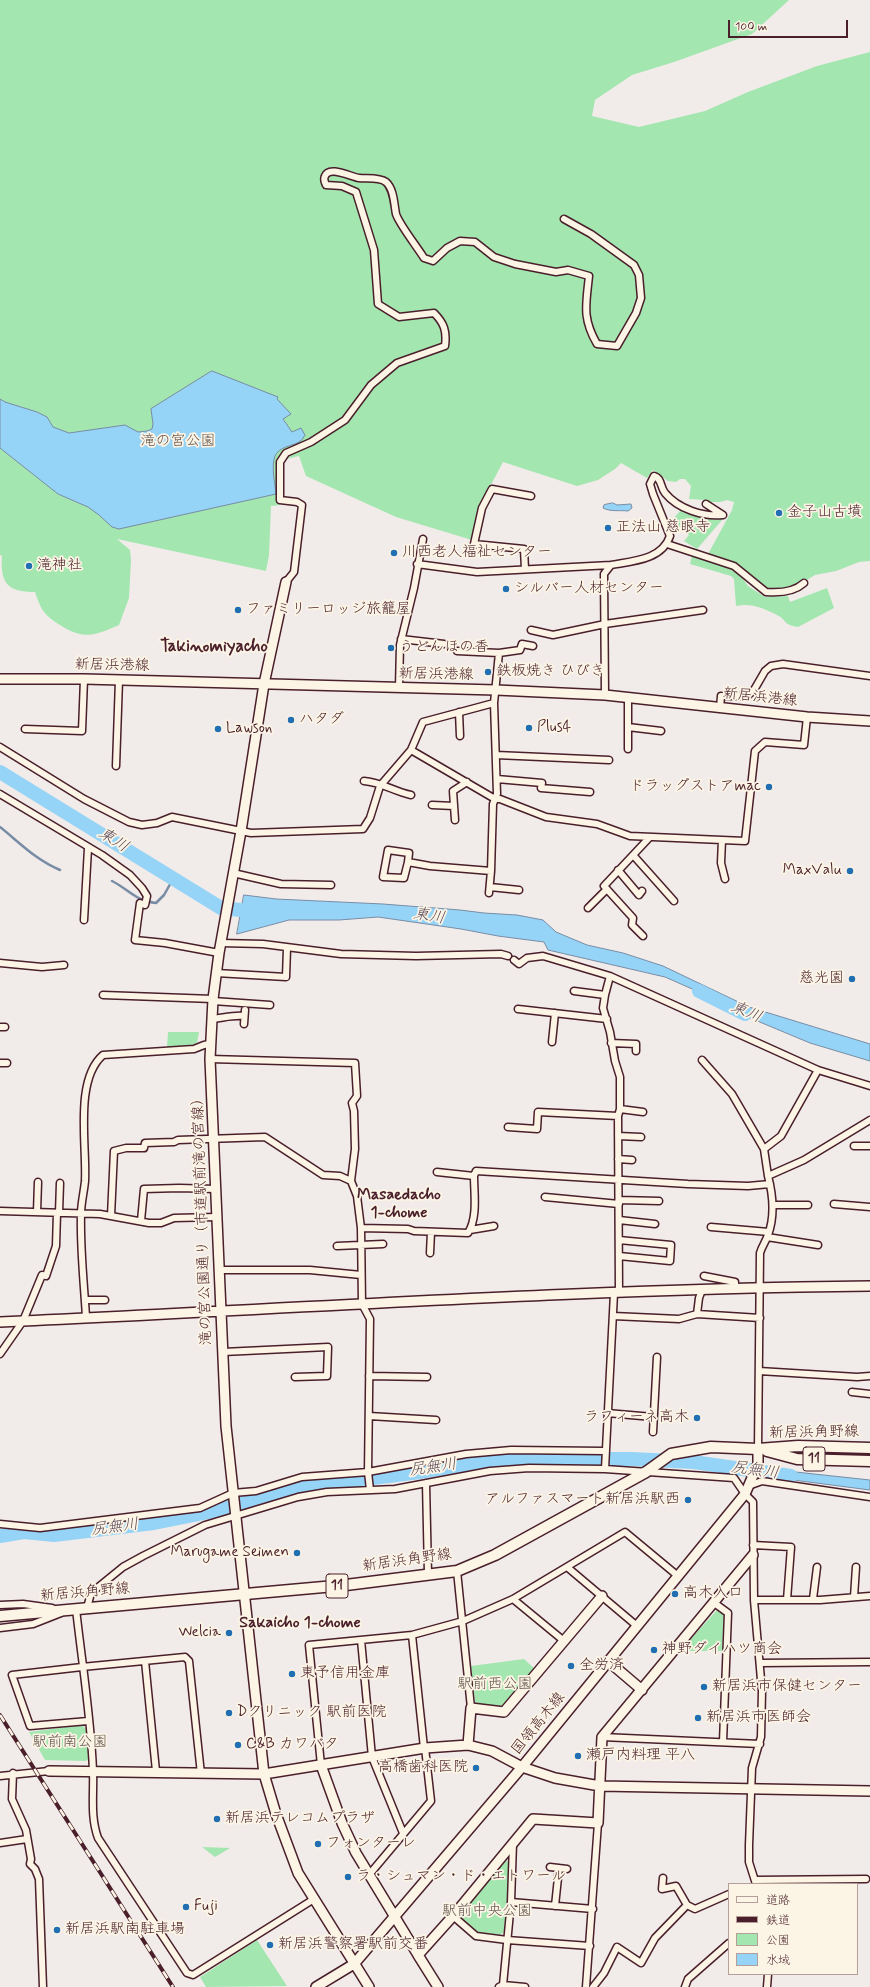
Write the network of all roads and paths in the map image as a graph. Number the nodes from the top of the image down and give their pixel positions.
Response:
1 (564, 219) dead end
2 (531, 496) dead end
3 (706, 504) dead end
4 (423, 539) dead end
5 (667, 544) junction
6 (418, 564) junction
7 (611, 565) junction
8 (525, 569) junction
9 (286, 582) joint
10 (804, 584) dead end
11 (703, 610) dead end
12 (605, 624) junction
13 (531, 630) dead end
14 (401, 639) junction
15 (444, 644) dead end
16 (533, 646) dead end
17 (457, 651) dead end
18 (499, 653) junction
19 (870, 676) edge
20 (0, 679) edge
21 (84, 679) junction
22 (119, 680) junction
23 (264, 684) junction
24 (399, 688) junction
25 (496, 690) junction
26 (605, 695) junction
27 (628, 698) junction
28 (494, 702) junction
29 (720, 708) junction
30 (459, 712) junction
31 (807, 717) junction
32 (870, 721) edge
33 (628, 727) junction
34 (25, 729) dead end
35 (661, 731) dead end
36 (460, 736) dead end
37 (0, 747) edge
38 (628, 749) dead end
39 (411, 750) junction
40 (496, 755) junction
41 (609, 760) dead end
42 (116, 766) dead end
43 (497, 779) junction
44 (364, 781) dead end
45 (467, 782) junction
46 (382, 784) junction
47 (590, 792) dead end
48 (0, 794) edge
49 (411, 795) dead end
50 (495, 799) junction
51 (432, 805) dead end
52 (454, 806) junction
53 (455, 820) dead end
54 (241, 831) junction
55 (649, 838) junction
56 (722, 840) junction
57 (88, 848) junction
58 (633, 855) junction
59 (408, 862) junction
60 (618, 870) junction
61 (491, 871) junction
62 (233, 873) junction
63 (725, 880) dead end
64 (331, 885) dead end
65 (607, 889) junction
66 (519, 890) dead end
67 (639, 895) dead end
68 (674, 901) dead end
69 (588, 908) dead end
70 (84, 920) dead end
71 (643, 936) dead end
72 (221, 940) junction
73 (287, 948) junction
74 (219, 952) junction
75 (508, 956) dead end
76 (514, 960) dead end
77 (0, 963) edge
78 (64, 965) dead end
79 (216, 973) junction
80 (610, 976) junction
81 (574, 991) dead end
82 (103, 995) dead end
83 (605, 995) junction
84 (213, 1000) junction
85 (270, 1005) dead end
86 (518, 1009) dead end
87 (555, 1013) junction
88 (211, 1019) junction
89 (607, 1019) junction
90 (244, 1024) dead end
91 (552, 1042) dead end
92 (210, 1044) junction
93 (611, 1044) junction
94 (636, 1052) dead end
95 (210, 1060) junction
96 (702, 1060) dead end
97 (0, 1063) edge
98 (7, 1063) dead end
99 (818, 1070) junction
100 (870, 1086) edge
101 (620, 1109) junction
102 (643, 1112) dead end
103 (618, 1116) junction
104 (870, 1120) edge
105 (508, 1127) dead end
106 (618, 1136) junction
107 (641, 1137) dead end
108 (214, 1138) junction
109 (854, 1146) dead end
110 (870, 1146) edge
111 (764, 1149) junction
112 (618, 1160) junction
113 (632, 1160) dead end
114 (437, 1172) dead end
115 (474, 1176) junction
116 (768, 1176) junction
117 (351, 1181) junction
118 (618, 1181) junction
119 (38, 1182) dead end
120 (60, 1183) dead end
121 (770, 1184) junction
122 (216, 1189) junction
123 (545, 1197) dead end
124 (619, 1202) junction
125 (659, 1202) dead end
126 (834, 1204) dead end
127 (773, 1205) junction
128 (808, 1206) dead end
129 (870, 1207) edge
130 (0, 1211) edge
131 (37, 1212) junction
132 (58, 1213) junction
133 (81, 1214) junction
134 (111, 1216) junction
135 (217, 1217) junction
136 (620, 1220) junction
137 (141, 1221) junction
138 (655, 1224) dead end
139 (494, 1226) dead end
140 (711, 1227) dead end
141 (360, 1228) junction
142 (470, 1230) junction
143 (432, 1232) junction
144 (768, 1235) junction
145 (619, 1240) junction
146 (383, 1244) dead end
147 (361, 1245) junction
148 (818, 1245) dead end
149 (337, 1246) dead end
150 (430, 1253) dead end
151 (619, 1256) junction
152 (220, 1270) junction
153 (361, 1275) junction
154 (704, 1276) dead end
155 (870, 1286) edge
156 (760, 1287) junction
157 (735, 1289) junction
158 (702, 1290) junction
159 (616, 1293) junction
160 (85, 1300) junction
161 (105, 1300) dead end
162 (362, 1304) junction
163 (221, 1311) junction
164 (697, 1314) junction
165 (613, 1316) junction
166 (86, 1317) junction
167 (760, 1318) junction
168 (23, 1321) junction
169 (0, 1322) edge
170 (223, 1352) junction
171 (0, 1354) edge
172 (657, 1357) dead end
173 (759, 1371) junction
174 (295, 1376) dead end
175 (369, 1376) junction
176 (870, 1376) edge
177 (427, 1377) dead end
178 (852, 1392) dead end
179 (870, 1394) edge
180 (607, 1412) junction
181 (369, 1416) junction
182 (653, 1417) junction
183 (436, 1420) dead end
184 (653, 1432) dead end
185 (870, 1448) edge
186 (758, 1449) junction
187 (604, 1452) junction
188 (870, 1461) edge
189 (604, 1466) junction
190 (648, 1470) junction
191 (368, 1473) junction
192 (426, 1483) junction
193 (751, 1484) junction
194 (370, 1488) junction
195 (745, 1494) junction
196 (233, 1496) junction
197 (870, 1496) edge
198 (236, 1514) junction
199 (0, 1524) edge
200 (753, 1545) junction
201 (753, 1555) junction
202 (567, 1567) junction
203 (817, 1567) dead end
204 (856, 1567) dead end
205 (457, 1571) junction
206 (428, 1574) junction
207 (678, 1576) junction
208 (244, 1595) junction
209 (602, 1596) junction
210 (870, 1596) edge
211 (854, 1597) junction
212 (513, 1599) junction
213 (813, 1599) junction
214 (754, 1600) junction
215 (786, 1600) junction
216 (713, 1602) junction
217 (0, 1605) edge
218 (87, 1608) junction
219 (72, 1610) junction
220 (0, 1616) edge
221 (463, 1621) junction
222 (637, 1626) junction
223 (0, 1628) edge
224 (412, 1635) junction
225 (361, 1640) junction
226 (564, 1641) junction
227 (145, 1661) junction
228 (608, 1661) junction
229 (870, 1662) edge
230 (760, 1663) junction
231 (82, 1667) junction
232 (642, 1690) junction
233 (471, 1708) junction
234 (88, 1721) junction
235 (602, 1737) junction
236 (723, 1742) junction
237 (760, 1744) junction
238 (468, 1745) junction
239 (425, 1748) junction
240 (372, 1756) junction
241 (321, 1765) junction
242 (522, 1768) junction
243 (49, 1771) joint
244 (93, 1771) junction
245 (156, 1772) junction
246 (13, 1773) junction
247 (201, 1774) junction
248 (264, 1774) junction
249 (0, 1776) edge
250 (600, 1786) junction
251 (751, 1789) junction
252 (870, 1791) edge
253 (598, 1823) junction
254 (403, 1833) junction
255 (27, 1839) junction
256 (0, 1843) edge
257 (513, 1843) junction
258 (550, 1867) dead end
259 (559, 1868) junction
260 (567, 1868) dead end
261 (368, 1876) junction
262 (663, 1878) dead end
263 (866, 1879) dead end
264 (755, 1883) edge
265 (728, 1894) edge
266 (314, 1899) junction
267 (511, 1902) junction
268 (687, 1905) junction
269 (555, 1906) junction
270 (593, 1909) junction
271 (453, 1916) junction
272 (394, 1917) junction
273 (507, 1940) junction
274 (728, 1944) edge
275 (590, 1946) junction
276 (418, 1955) junction
277 (354, 1964) junction
278 (768, 1975) edge
279 (501, 1986) edge
280 (43, 1987) edge
281 (316, 1987) edge
282 (369, 1987) edge
283 (438, 1987) edge
284 (525, 1987) edge
285 (586, 1987) edge
286 (593, 1987) edge
287 (685, 1987) edge
288 (767, 1987) edge

1 - 9 street
2 - 8 street
3 - 5 street
4 - 6 street
5 - 7 street
5 - 10 street
6 - 8 street
6 - 14 street
7 - 8 street
7 - 12 street
9 - 23 street
11 - 12 street
12 - 13 street
12 - 26 street
14 - 15 street
14 - 24 street
16 - 18 street
17 - 18 street
18 - 25 street
19 - 29 street
20 - 21 street, 新居浜港線
21 - 22 street, 新居浜港線
21 - 34 street
22 - 23 street, 新居浜港線
22 - 42 street
23 - 24 street, 新居浜港線
23 - 54 street
24 - 25 street, 新居浜港線
25 - 26 street, 新居浜港線
25 - 28 street
26 - 27 street, 新居浜港線
27 - 29 street, 新居浜港線
27 - 33 street
28 - 30 street
28 - 40 street
29 - 31 street, 新居浜港線
30 - 36 street
30 - 39 street
31 - 32 street, 新居浜港線
31 - 56 street
33 - 35 street
33 - 38 street
37 - 54 street
39 - 45 street
39 - 46 street
40 - 41 street
40 - 43 street
43 - 47 street
43 - 50 street
44 - 46 street
45 - 50 street
45 - 52 street
46 - 49 street
46 - 54 street
48 - 57 street
50 - 55 street
50 - 61 street
51 - 52 street
52 - 53 street
54 - 62 street
55 - 56 street
55 - 58 street
56 - 63 street
57 - 70 street
57 - 74 street
58 - 60 street
58 - 68 street
59 - 59 street
59 - 61 street
60 - 65 street
60 - 67 street
61 - 66 street
62 - 64 street
62 - 72 street, 滝の宮公園通り（市道駅前滝の宮線）
65 - 69 street
65 - 71 street
72 - 73 street
72 - 74 street, 滝の宮公園通り（市道駅前滝の宮線）
73 - 75 street
73 - 79 street
74 - 79 street, 滝の宮公園通り（市道駅前滝の宮線）
76 - 80 street
77 - 78 street
79 - 84 street, 滝の宮公園通り（市道駅前滝の宮線）
80 - 83 street
80 - 99 street
81 - 83 street
82 - 84 street
83 - 89 street
84 - 85 street
84 - 88 street, 滝の宮公園通り（市道駅前滝の宮線）
86 - 87 street
87 - 89 street
87 - 91 street
88 - 90 street
88 - 92 street, 滝の宮公園通り（市道駅前滝の宮線）
89 - 93 street
92 - 95 street, 滝の宮公園通り（市道駅前滝の宮線）
92 - 133 street
93 - 94 street
93 - 101 street
95 - 108 street, 滝の宮公園通り（市道駅前滝の宮線）
95 - 117 street
96 - 111 street
97 - 98 street
99 - 100 street
99 - 111 street
101 - 102 street
101 - 103 street
103 - 105 street
103 - 106 street
104 - 116 street
106 - 107 street
106 - 112 street
108 - 117 street
108 - 122 street, 滝の宮公園通り（市道駅前滝の宮線）
108 - 134 street
109 - 110 street
111 - 116 street
112 - 113 street
112 - 118 street
114 - 115 street
115 - 118 street
115 - 142 street
116 - 121 street
117 - 141 street
118 - 121 street
118 - 124 street
119 - 131 street
120 - 132 street
121 - 127 street
122 - 135 street, 滝の宮公園通り（市道駅前滝の宮線）
122 - 137 street
123 - 124 street
124 - 125 street
124 - 136 street
126 - 129 street
127 - 128 street
127 - 144 street
130 - 131 street
131 - 132 street
132 - 133 street
132 - 168 street
133 - 134 street
133 - 160 street
134 - 137 street
135 - 137 street
135 - 152 street, 滝の宮公園通り（市道駅前滝の宮線）
136 - 138 street
136 - 145 street
139 - 142 street
140 - 144 street
141 - 143 street
141 - 147 street
142 - 143 street
143 - 150 street
144 - 148 street
144 - 156 street
145 - 151 street
145 - 151 street
146 - 147 street
147 - 149 street
147 - 153 street
151 - 159 street
152 - 153 street
152 - 163 street, 滝の宮公園通り（市道駅前滝の宮線）
153 - 162 street
154 - 157 street
155 - 156 street
156 - 157 street
156 - 167 street
157 - 158 street
158 - 159 street
158 - 164 street
159 - 162 street
159 - 165 street
160 - 161 street
160 - 166 street
162 - 163 street
162 - 175 street
163 - 166 street
163 - 170 street, 滝の宮公園通り（市道駅前滝の宮線）
164 - 165 street
164 - 167 street
165 - 180 street
166 - 168 street
167 - 173 street
168 - 169 street
168 - 171 street
170 - 174 street
170 - 196 street, 滝の宮公園通り（市道駅前滝の宮線）
172 - 182 street
173 - 176 street
173 - 186 street
175 - 177 street
175 - 181 street
178 - 179 street
180 - 182 street
180 - 187 street
181 - 183 street
181 - 191 street
182 - 184 street
185 - 186 main road, 新居浜角野線 / 11
186 - 188 main road, 新居浜角野線 / 11
186 - 190 main road, 新居浜角野線 / 11
186 - 193 street, 国領高木線
187 - 189 street
187 - 191 street
189 - 190 street
189 - 192 street
190 - 195 street
190 - 205 main road, 新居浜角野線 / 11
191 - 194 street
191 - 196 street
192 - 194 street
192 - 206 street
193 - 195 street, 国領高木線
193 - 197 street
194 - 198 street
195 - 200 street
195 - 207 street, 国領高木線
196 - 198 street, 滝の宮公園通り（市道駅前滝の宮線）
196 - 199 street
198 - 208 street
198 - 218 street
200 - 201 street
200 - 215 street
201 - 214 street
201 - 216 street
202 - 207 street
202 - 209 street
202 - 212 street
203 - 213 street
204 - 211 street
205 - 206 main road, 新居浜角野線 / 11
205 - 221 street
206 - 208 main road, 新居浜角野線 / 11
207 - 222 street, 国領高木線
208 - 218 main road, 新居浜角野線 / 11
208 - 248 street
209 - 222 street
209 - 226 street
210 - 211 street
211 - 213 street
212 - 221 street
212 - 226 street
213 - 215 street
214 - 215 street
214 - 230 street
216 - 232 street
216 - 236 street
217 - 219 street
218 - 219 main road, 新居浜角野線 / 11
219 - 220 main road, 新居浜角野線 / 11
219 - 223 street
219 - 231 street
221 - 224 street
221 - 233 street
222 - 228 street, 国領高木線
224 - 225 street
224 - 239 street
225 - 240 street
225 - 241 street
226 - 233 street
227 - 231 street
227 - 245 street
227 - 247 street
228 - 232 street
228 - 242 street, 国領高木線
229 - 230 street
230 - 237 street
231 - 234 street
231 - 234 street
232 - 235 street
233 - 238 street
234 - 244 street
235 - 236 street
235 - 250 street
236 - 237 street
237 - 251 street
238 - 239 street
238 - 242 street
239 - 240 street
239 - 254 street
240 - 241 street
240 - 254 street
241 - 248 street
241 - 261 street
242 - 250 street
242 - 272 street, 国領高木線
243 - 244 street
243 - 246 street
244 - 245 street
244 - 266 street
245 - 247 street
246 - 249 street
246 - 255 street
247 - 248 street
248 - 266 street
250 - 251 street
250 - 253 street
251 - 252 street
251 - 264 street
253 - 257 street
253 - 270 street
254 - 261 street
255 - 256 street
255 - 280 street
257 - 267 street
257 - 271 street
258 - 259 street
259 - 260 street
259 - 269 street
261 - 272 street
262 - 268 street
263 - 264 street
265 - 268 street
266 - 277 street
267 - 269 street
267 - 273 street
268 - 286 street
269 - 270 street
270 - 275 street
271 - 273 street
271 - 276 street
272 - 276 street
272 - 277 street, 国領高木線
273 - 275 street
273 - 279 street
274 - 287 street
275 - 285 street
276 - 283 street
277 - 281 street, 国領高木線
277 - 282 street
278 - 288 street
279 - 284 street

